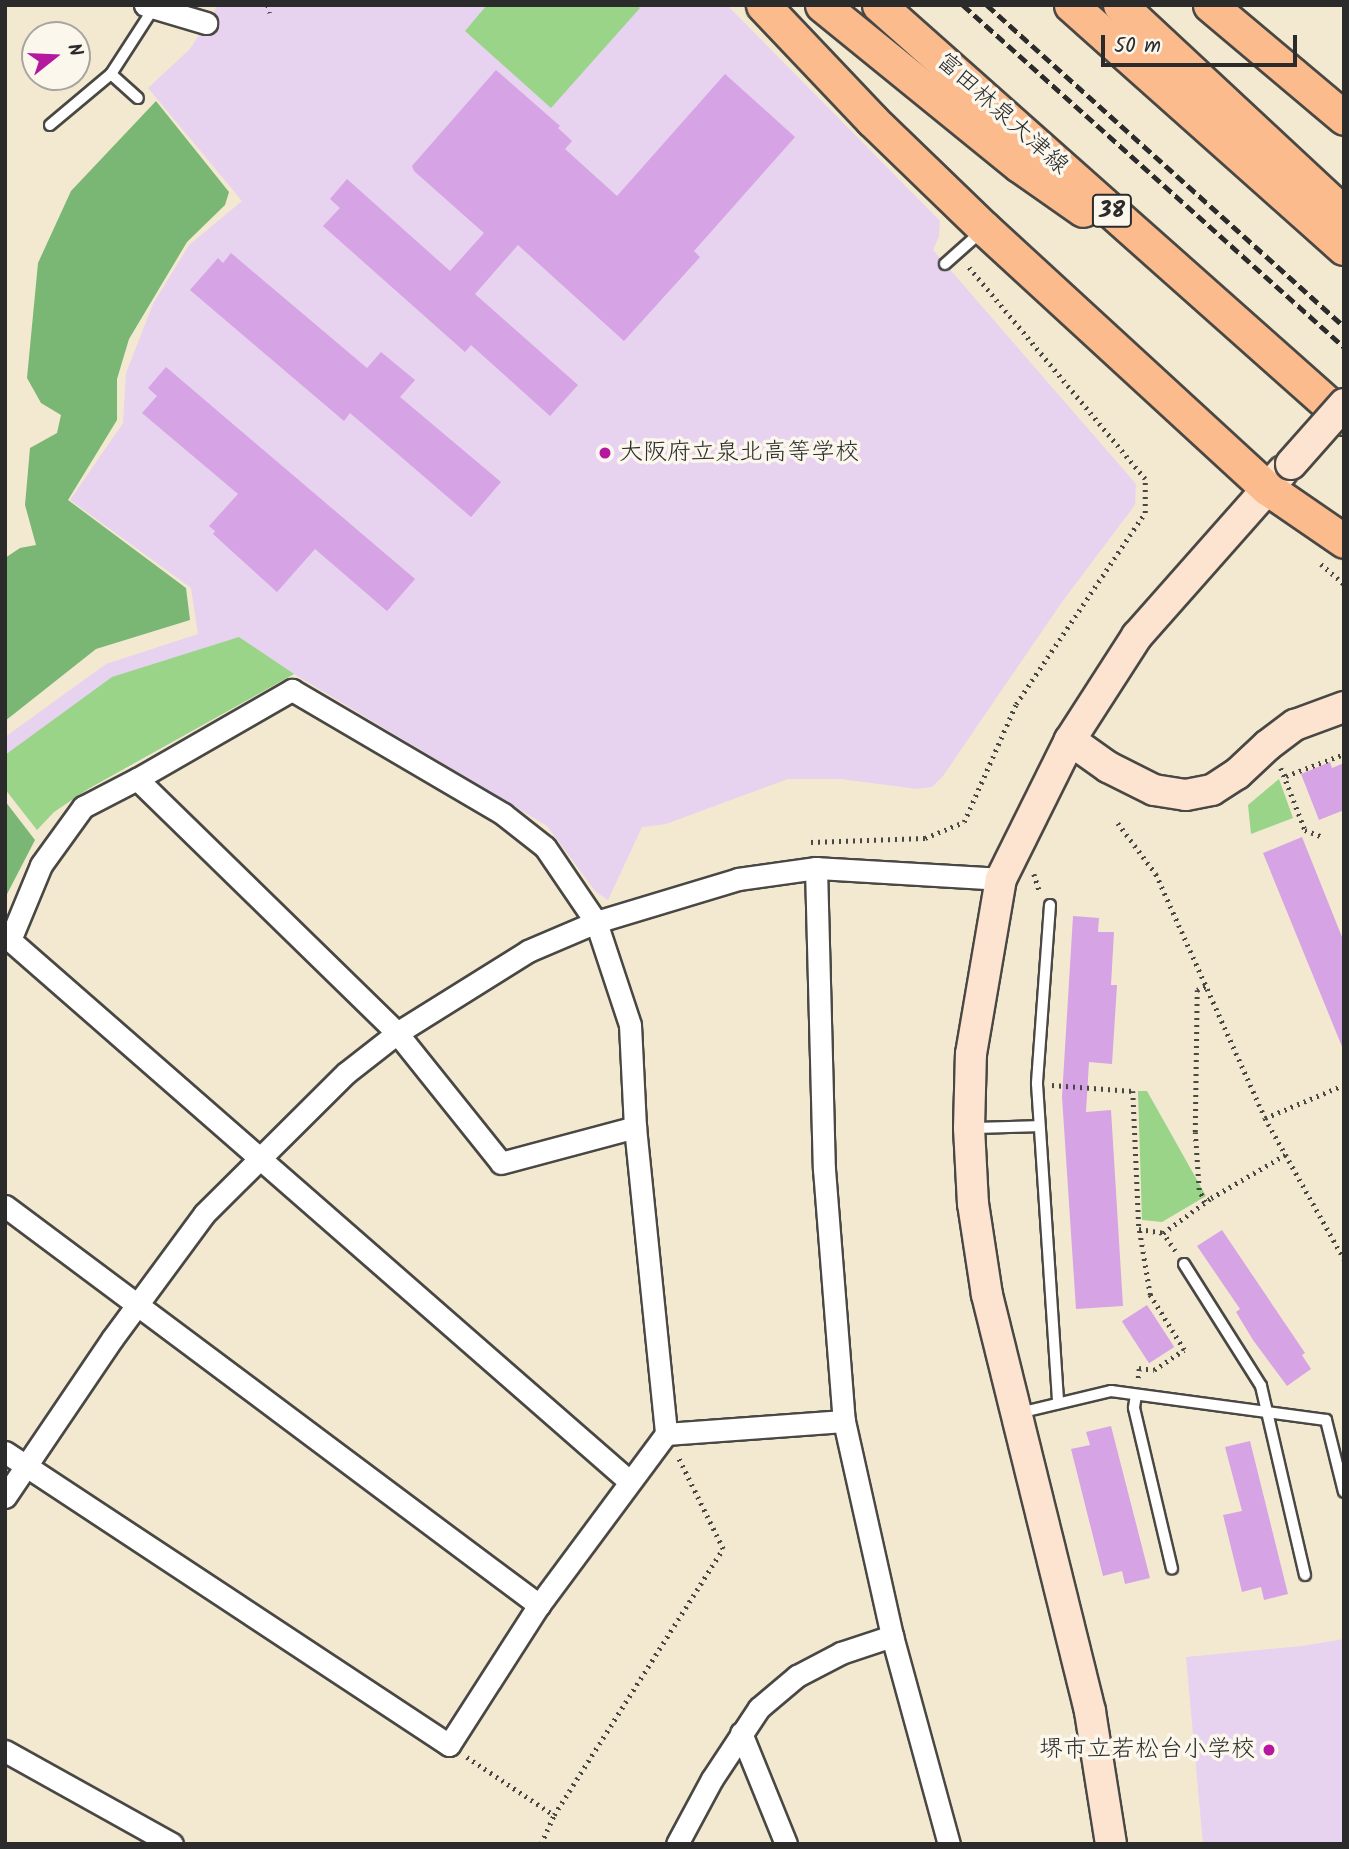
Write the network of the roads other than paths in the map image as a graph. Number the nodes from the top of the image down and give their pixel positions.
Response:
1 (763, 5) edge
2 (822, 5) edge
3 (879, 5) edge
4 (1071, 5) edge
5 (1120, 5) edge
6 (1210, 5) edge
7 (149, 7) edge
8 (206, 23) dead end
9 (111, 74) junction
10 (138, 98) dead end
11 (1344, 118) edge
12 (50, 125) dead end
13 (1344, 214) edge
14 (985, 229) junction
15 (1344, 248) edge
16 (945, 264) dead end
17 (1211, 300) junction
18 (1344, 404) edge
19 (1344, 418) edge
20 (1267, 488) junction
21 (1344, 541) edge
22 (1344, 707) edge
23 (1070, 740) junction
24 (137, 779) junction
25 (816, 868) junction
26 (1001, 879) junction
27 (1050, 905) dead end
28 (596, 922) junction
29 (397, 1033) junction
30 (1038, 1126) junction
31 (635, 1128) junction
32 (969, 1128) junction
33 (260, 1158) junction
34 (5, 1206) edge
35 (1184, 1264) road end
36 (137, 1304) junction
37 (1136, 1395) junction
38 (1058, 1403) junction
39 (1270, 1412) junction
40 (1016, 1413) junction
41 (844, 1421) junction
42 (666, 1434) junction
43 (5, 1452) edge
44 (25, 1465) junction
45 (629, 1481) junction
46 (1344, 1492) edge
47 (5, 1497) edge
48 (1172, 1569) dead end
49 (1306, 1575) dead end
50 (539, 1605) junction
51 (892, 1636) junction
52 (741, 1733) junction
53 (5, 1751) edge
54 (172, 1844) edge
55 (677, 1844) edge
56 (786, 1844) edge
57 (949, 1844) edge
58 (1111, 1844) edge

1 - 14 main road
2 - 17 main road
3 - 17 main road, 富田林泉大津線 / 38
4 - 15 main road
5 - 13 main road
6 - 11 main road
7 - 8 street
7 - 9 lane
9 - 10 lane
9 - 12 lane
14 - 16 lane
14 - 20 main road
17 - 19 main road, 富田林泉大津線 / 38
18 - 20 street, bridge
20 - 21 main road
20 - 23 street
22 - 23 street
23 - 26 street
24 - 28 street
24 - 29 street
24 - 33 street
25 - 26 street
25 - 28 street
25 - 41 street
26 - 32 street
27 - 30 lane
28 - 29 street
28 - 31 street
29 - 31 street
29 - 33 street
30 - 32 lane
30 - 38 lane
31 - 42 street
32 - 40 street
33 - 36 street
33 - 45 street
34 - 36 street
35 - 39 lane
36 - 44 street
36 - 50 street
37 - 38 lane
37 - 39 lane
37 - 48 lane
38 - 40 lane
39 - 46 lane
39 - 49 lane
40 - 58 street
41 - 42 street
41 - 51 street
42 - 45 street
43 - 44 street
44 - 47 street
44 - 50 street
45 - 50 street
51 - 52 street
51 - 57 street
52 - 55 street
52 - 56 street
53 - 54 street

